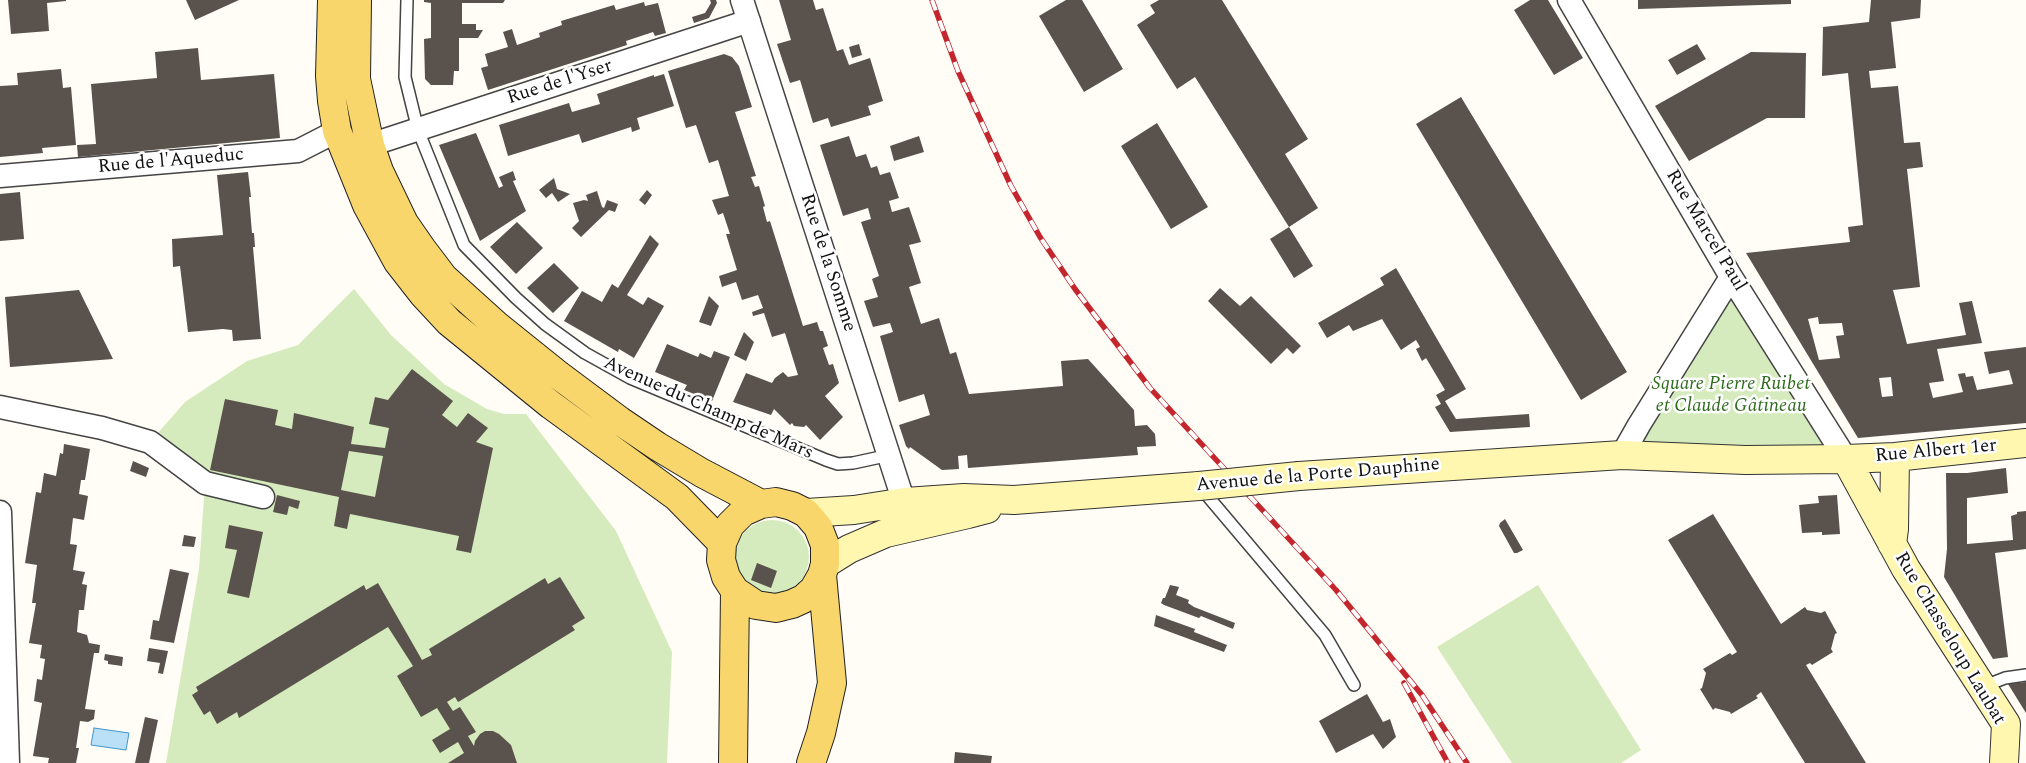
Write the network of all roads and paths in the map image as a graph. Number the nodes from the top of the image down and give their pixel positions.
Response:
1 (332, 0) edge
2 (357, 0) edge
3 (407, 0) edge
4 (1570, 0) edge
5 (746, 10) edge
6 (418, 130) junction
7 (337, 132) junction
8 (370, 145) junction
9 (0, 176) edge
10 (1732, 277) junction
11 (0, 407) edge
12 (2026, 444) edge
13 (890, 455) junction
14 (1622, 455) junction
15 (1895, 457) junction
16 (1846, 459) junction
17 (1199, 486) junction
18 (263, 497) dead end
19 (761, 504) junction
20 (0, 512) edge
21 (806, 513) junction
22 (908, 514) junction
23 (722, 543) junction
24 (1892, 544) junction
25 (824, 570) junction
26 (735, 591) junction
27 (2026, 675) edge
28 (1354, 685) dead end
29 (1982, 687) junction
30 (8, 763) edge
31 (733, 763) edge
32 (812, 763) edge
33 (2004, 763) edge

1 - 7 main road
2 - 8 main road, Avenue du Champ de Mars
3 - 6 lane, Avenue du Champ de Mars
4 - 10 street, Rue Marcel Paul
5 - 6 street, Rue de l'Yser
5 - 13 street, Rue de la Somme
6 - 8 street, Rue de l'Yser
6 - 13 lane, Avenue du Champ de Mars
7 - 9 street, Rue de l'Aqueduc
7 - 23 main road
8 - 19 main road, Avenue du Champ de Mars
10 - 14 street
10 - 16 street, Rue Marcel Paul
11 - 18 street
12 - 15 street, Rue Albert 1er
13 - 22 street, Rue de la Somme
14 - 16 street, Avenue de la Porte Dauphine
14 - 17 street, Avenue de la Porte Dauphine, bridge
15 - 16 street, Rue Albert 1er
15 - 24 street, Rue Chasseloup Laubat
16 - 24 street, Rue Chasseloup Laubat
17 - 22 street, Avenue de la Porte Dauphine
17 - 28 lane
19 - 21 main road
19 - 23 main road
20 - 30 street
21 - 22 street, Avenue de la Porte Dauphine
21 - 25 main road
22 - 25 street, Avenue de la Porte Dauphine
23 - 26 main road
24 - 29 street, Rue Chasseloup Laubat
25 - 26 main road
25 - 32 main road
26 - 31 main road
27 - 29 lane
29 - 33 street, Rue Chasseloup Laubat

